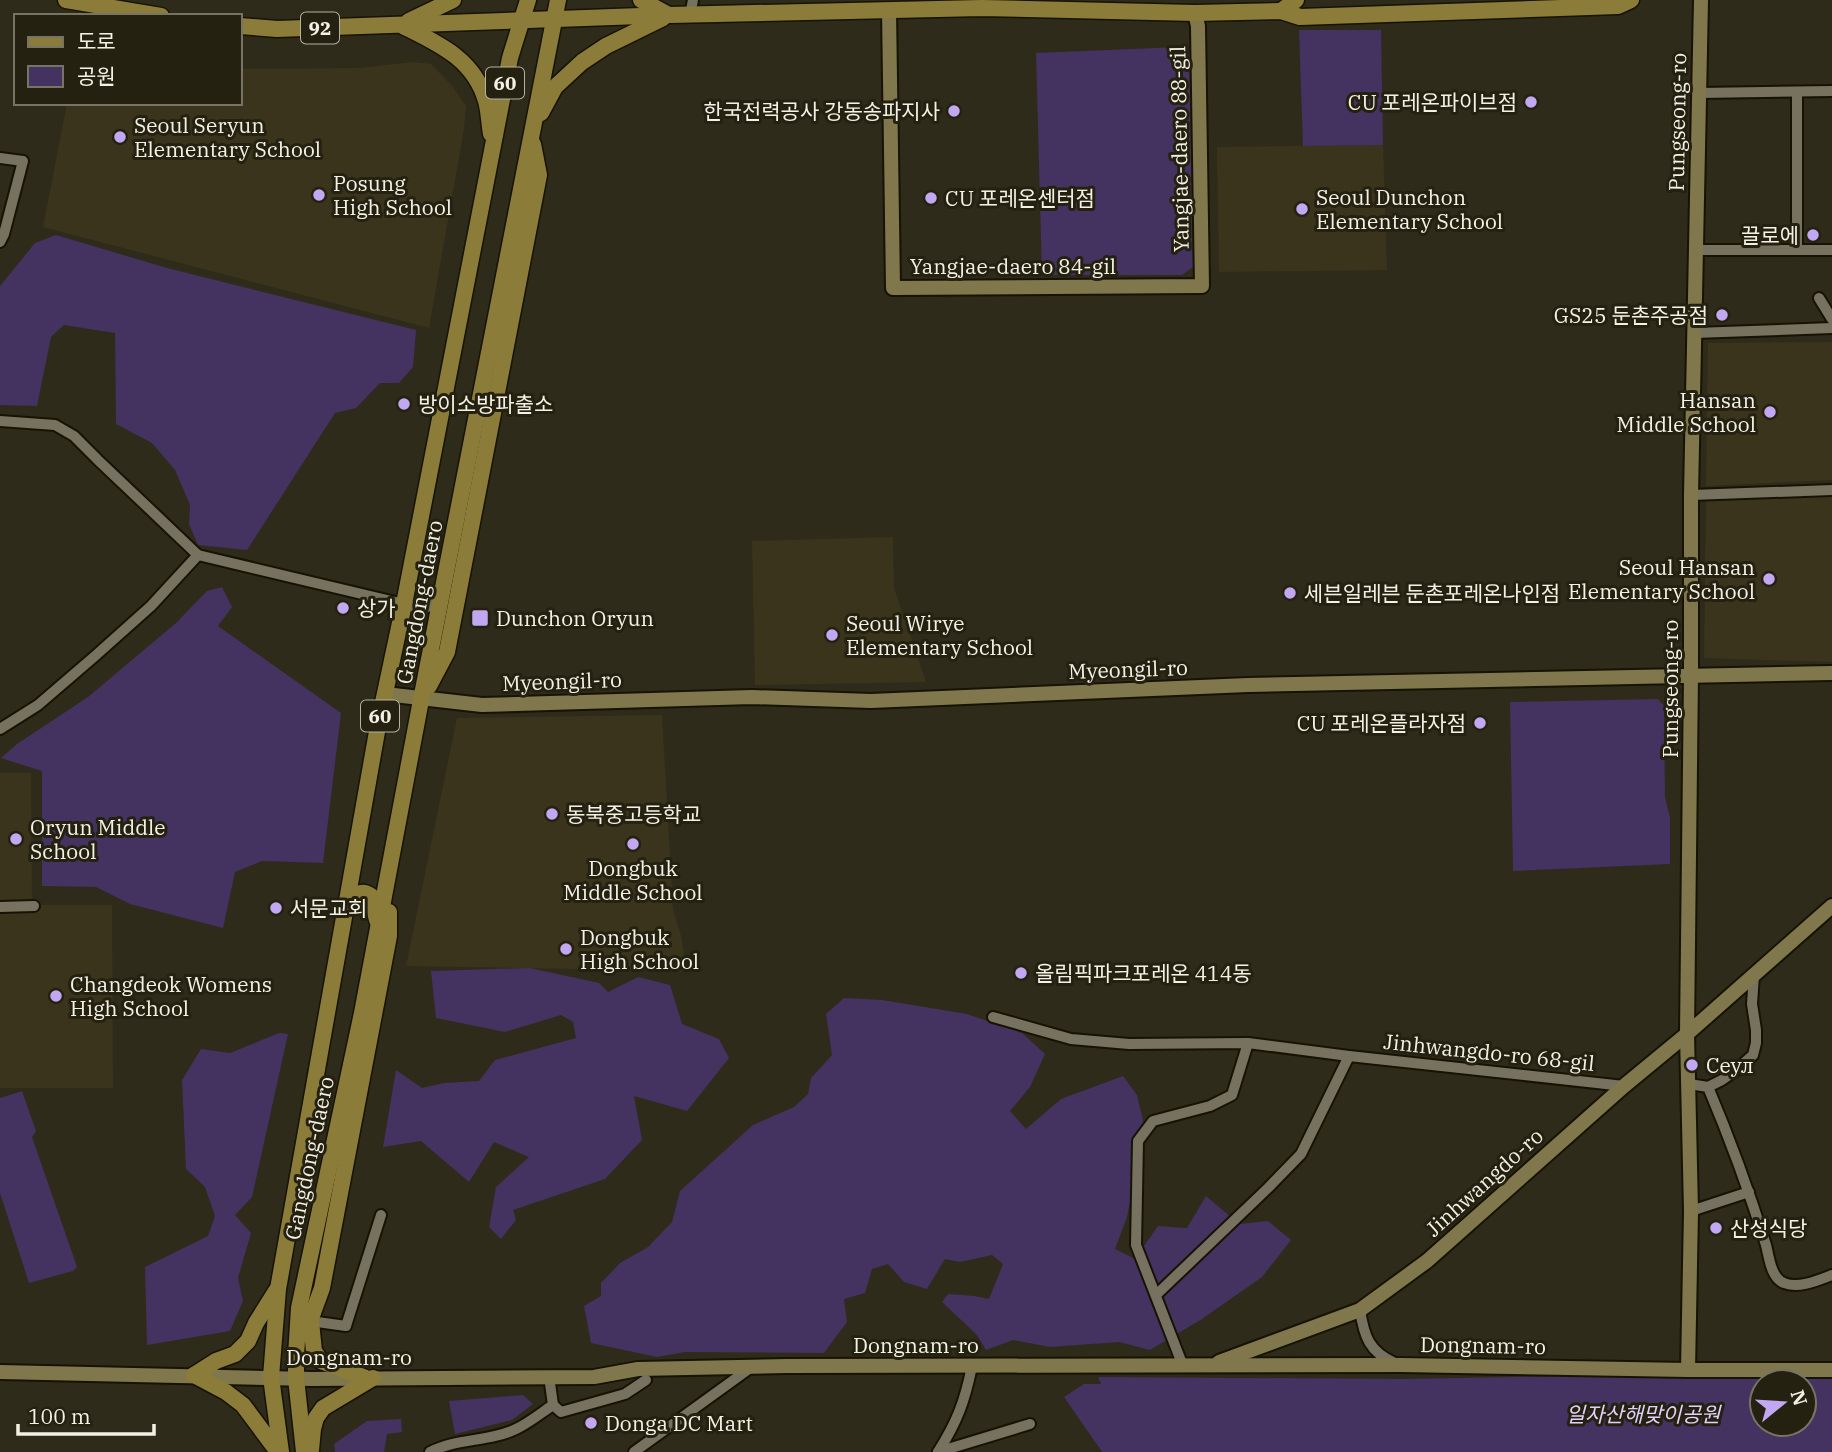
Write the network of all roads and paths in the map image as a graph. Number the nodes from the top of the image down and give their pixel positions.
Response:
1 (66, 0) edge
2 (453, 0) edge
3 (528, 0) edge
4 (558, 0) edge
5 (641, 0) edge
6 (1296, 0) edge
7 (1631, 0) edge
8 (1701, 0) edge
9 (982, 4) edge
10 (1152, 5) edge
11 (816, 6) edge
12 (692, 7) edge
13 (889, 10) junction
14 (1281, 11) junction
15 (1195, 13) junction
16 (149, 14) edge
17 (669, 15) junction
18 (554, 19) junction
19 (521, 21) junction
20 (401, 25) junction
21 (242, 26) edge
22 (1832, 91) edge
23 (1797, 92) junction
24 (1699, 93) junction
25 (531, 135) junction
26 (493, 145) junction
27 (0, 158) edge
28 (0, 242) edge
29 (1696, 250) junction
30 (1797, 250) junction
31 (1832, 250) edge
32 (1202, 286) joint
33 (1819, 298) dead end
34 (1832, 319) edge
35 (1832, 328) edge
36 (1694, 332) junction
37 (0, 421) edge
38 (1832, 490) edge
39 (1691, 495) junction
40 (198, 555) junction
41 (442, 596) junction
42 (404, 604) junction
43 (1832, 673) edge
44 (1691, 675) junction
45 (385, 694) junction
46 (421, 700) junction
47 (0, 729) edge
48 (390, 869) junction
49 (34, 906) dead end
50 (1832, 906) edge
51 (0, 907) edge
52 (345, 909) junction
53 (378, 930) junction
54 (1754, 975) junction
55 (993, 1017) dead end
56 (1687, 1034) junction
57 (1248, 1043) junction
58 (1349, 1056) junction
59 (1658, 1058) junction
60 (1688, 1062) junction
61 (1689, 1084) junction
62 (1624, 1086) junction
63 (1707, 1087) junction
64 (1749, 1192) junction
65 (1691, 1211) junction
66 (381, 1215) dead end
67 (309, 1260) junction
68 (1832, 1275) edge
69 (278, 1289) junction
70 (1156, 1295) junction
71 (1360, 1310) junction
72 (310, 1321) junction
73 (1210, 1365) junction
74 (1401, 1365) junction
75 (753, 1366) junction
76 (972, 1366) junction
77 (1183, 1366) junction
78 (1688, 1370) junction
79 (1832, 1370) edge
80 (0, 1372) edge
81 (194, 1375) junction
82 (271, 1377) junction
83 (549, 1377) junction
84 (296, 1378) junction
85 (369, 1378) junction
86 (646, 1380) dead end
87 (554, 1405) junction
88 (1030, 1424) dead end
89 (279, 1452) edge
90 (304, 1452) edge
91 (311, 1452) edge
92 (430, 1452) edge
93 (634, 1452) edge
94 (938, 1452) edge

1 - 16 main road
2 - 20 main road
3 - 19 main road, Gangdong-daero / 60
4 - 18 main road, Gangdong-daero / 60
5 - 17 main road
6 - 14 main road
7 - 14 main road, 92
8 - 24 main road, Pungseong-ro
9 - 10 main road, 92
9 - 13 main road, 92
10 - 15 main road, 92
11 - 12 main road, 92
11 - 13 main road, 92
12 - 17 main road, 92
13 - 32 main road, Yangjae-daero 84-gil
14 - 15 main road, 92
15 - 32 main road, Yangjae-daero 88-gil
17 - 18 main road, 92
17 - 25 main road
18 - 19 main road, 92
18 - 25 main road, Gangdong-daero / 60
19 - 20 main road, 92
19 - 26 main road, Gangdong-daero / 60
20 - 21 main road, 92
20 - 26 main road
22 - 23 street
23 - 24 street
23 - 30 street
24 - 29 main road, Pungseong-ro
25 - 41 main road, Gangdong-daero / 60
25 - 46 main road
26 - 42 main road, Gangdong-daero / 60
27 - 28 street
29 - 30 street
29 - 36 main road, Pungseong-ro
30 - 31 street
33 - 34 street
35 - 36 street
36 - 39 main road, Pungseong-ro
37 - 40 street
38 - 39 street
39 - 44 main road, Pungseong-ro
40 - 42 street
40 - 47 street
41 - 42 street
41 - 46 main road, Gangdong-daero / 60
42 - 45 main road, Gangdong-daero / 60
43 - 44 main road, Myeongil-ro
44 - 46 main road, Myeongil-ro
44 - 56 main road, Pungseong-ro
45 - 46 main road, Myeongil-ro
45 - 52 main road, Gangdong-daero / 60
46 - 48 main road, Gangdong-daero / 60
48 - 53 main road, Gangdong-daero / 60
48 - 72 main road
49 - 51 street
50 - 54 main road, Jinhwangdo-ro
52 - 53 main road
52 - 69 main road, Gangdong-daero / 60
53 - 67 main road, Gangdong-daero / 60
54 - 56 main road, Jinhwangdo-ro
54 - 63 street
55 - 57 street, Jinhwangdo-ro 68-gil
56 - 59 main road, Jinhwangdo-ro
56 - 60 main road, Pungseong-ro
57 - 58 street, Jinhwangdo-ro 68-gil
57 - 70 street
58 - 62 street, Jinhwangdo-ro 68-gil
58 - 70 street
59 - 60 main road
59 - 62 main road, Jinhwangdo-ro
60 - 61 main road, Pungseong-ro
61 - 63 street
61 - 65 main road, Pungseong-ro
62 - 71 main road, Jinhwangdo-ro
63 - 64 street
64 - 65 street
64 - 68 street
65 - 78 main road, Pungseong-ro
66 - 72 street
67 - 72 main road
67 - 84 main road, Gangdong-daero / 60
69 - 81 main road
69 - 82 main road, Gangdong-daero / 60
70 - 77 street
71 - 73 main road, Jinhwangdo-ro
71 - 74 street
72 - 85 main road
73 - 74 main road, Dongnam-ro
73 - 77 main road, Dongnam-ro
74 - 78 main road, Dongnam-ro
75 - 76 main road, Dongnam-ro
75 - 83 main road, Dongnam-ro
75 - 93 street
76 - 77 main road, Dongnam-ro
76 - 94 street
78 - 79 main road, Dongnam-ro
80 - 81 main road, Dongnam-ro
81 - 82 main road, Dongnam-ro
81 - 89 main road
82 - 84 main road, Dongnam-ro
82 - 89 main road, Gangdong-daero
83 - 85 main road, Dongnam-ro
83 - 87 street
84 - 85 main road, Dongnam-ro
84 - 90 main road, Gangdong-daero
85 - 91 main road
86 - 87 street
87 - 92 street
88 - 94 street

